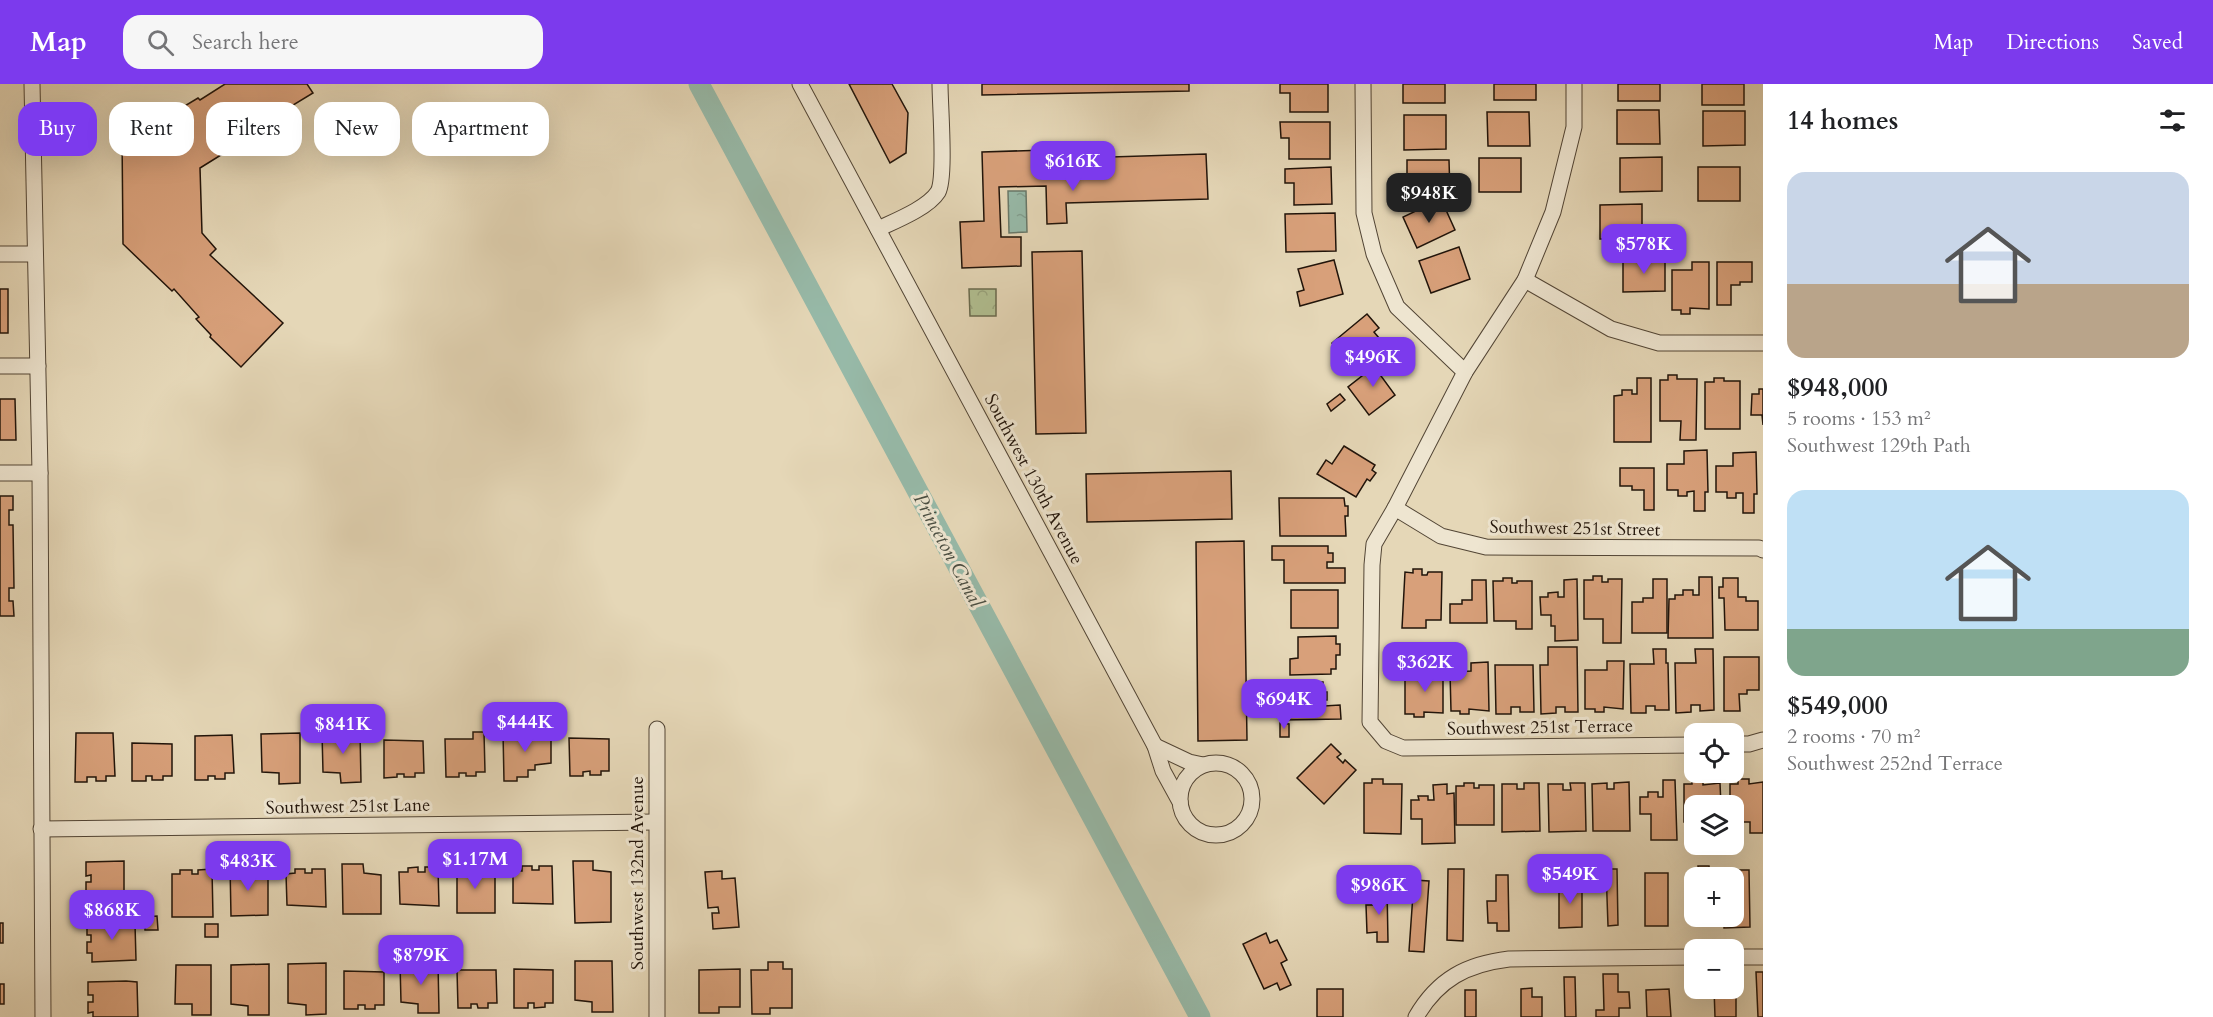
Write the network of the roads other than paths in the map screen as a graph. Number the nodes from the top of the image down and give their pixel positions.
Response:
1 (32, 84) edge
2 (800, 84) edge
3 (940, 84) edge
4 (1363, 84) edge
5 (1574, 84) edge
6 (878, 230) junction
7 (0, 254) edge
8 (35, 254) junction
9 (1525, 280) junction
10 (1763, 343) edge
11 (0, 366) edge
12 (38, 366) junction
13 (1465, 372) junction
14 (0, 473) edge
15 (40, 473) junction
16 (1395, 508) junction
17 (1763, 550) edge
18 (657, 729) dead end
19 (1763, 740) edge
20 (1744, 744) edge
21 (1684, 745) edge
22 (1155, 746) junction
23 (1203, 765) junction
24 (1180, 802) junction
25 (656, 822) junction
26 (41, 829) junction
27 (1684, 957) edge
28 (1744, 957) edge
29 (1763, 957) edge
30 (43, 1017) edge
31 (657, 1017) edge
32 (1416, 1017) edge

1 - 8 street
2 - 6 street, Southwest 130th Avenue
3 - 6 street
4 - 13 street
5 - 9 street
6 - 22 street, Southwest 130th Avenue
7 - 8 street
8 - 12 street
9 - 10 street
9 - 13 street
11 - 12 street
12 - 15 street
13 - 16 street
14 - 15 street
15 - 26 street
16 - 17 street, Southwest 251st Street
16 - 21 street, Southwest 251st Terrace
18 - 25 street, Southwest 132nd Avenue
19 - 20 street
22 - 23 street
22 - 24 street, Southwest 130th Avenue
23 - 24 street
23 - 24 street
25 - 26 street, Southwest 251st Lane
25 - 31 street, Southwest 132nd Avenue
26 - 30 street
27 - 32 street
28 - 29 street

